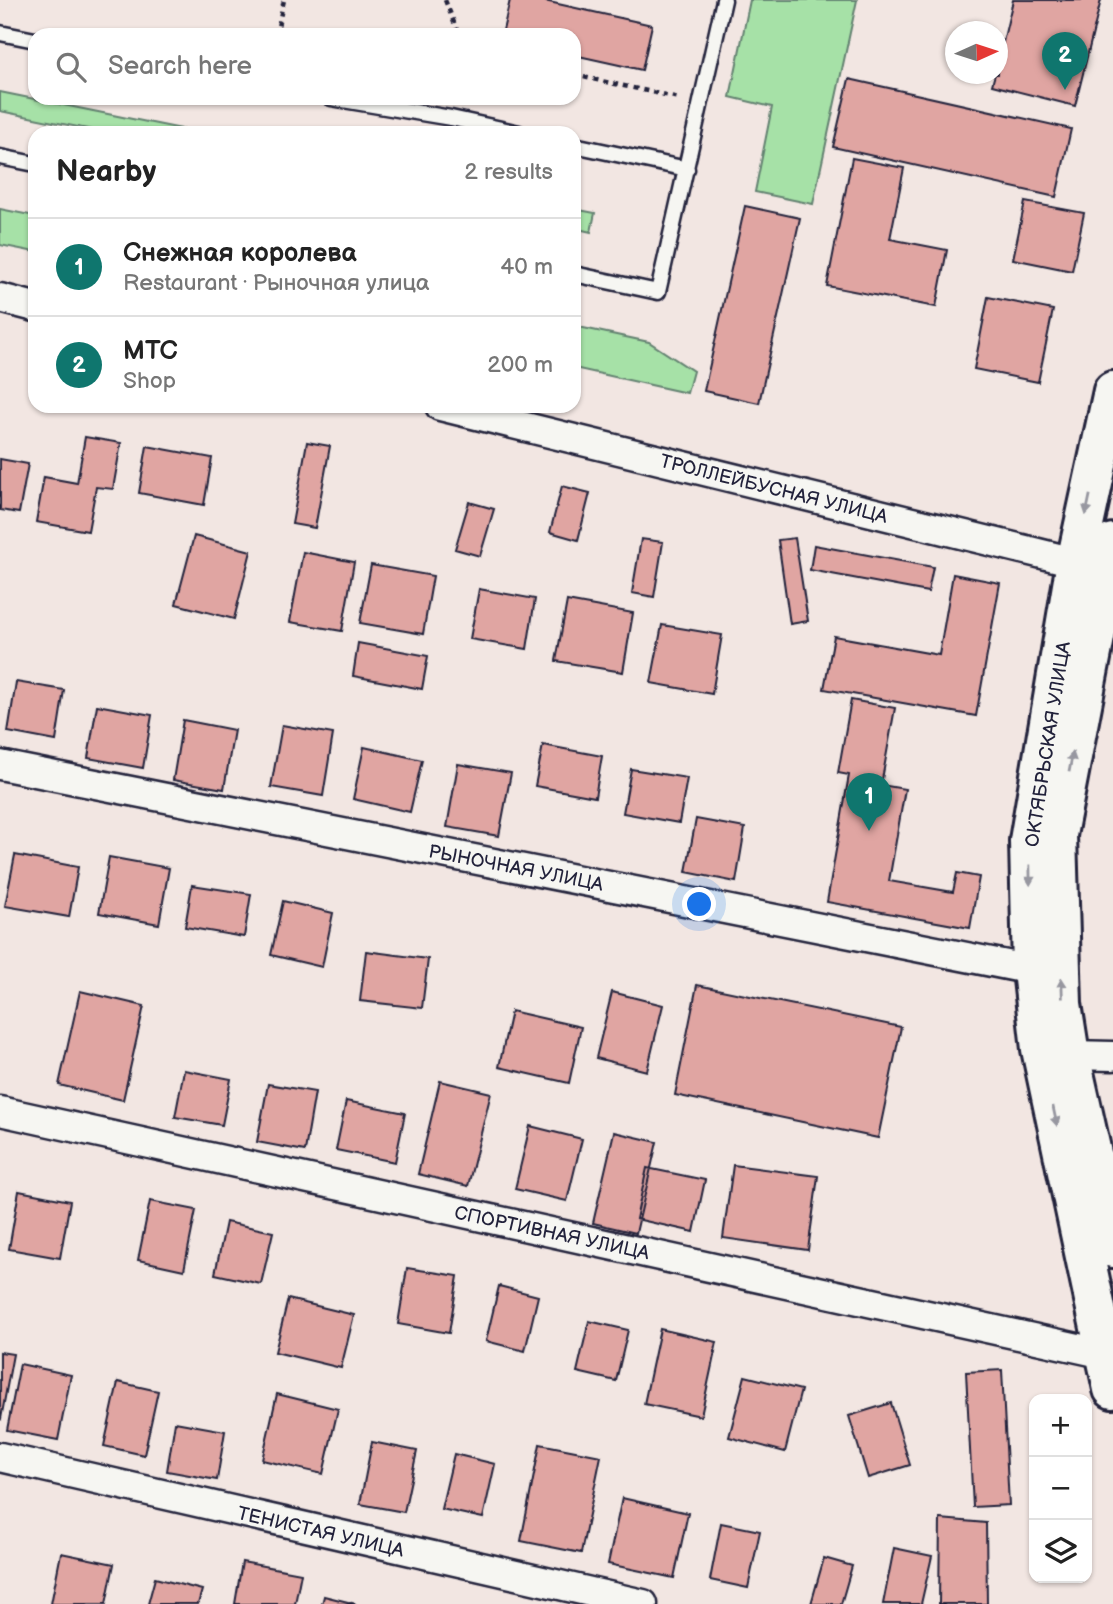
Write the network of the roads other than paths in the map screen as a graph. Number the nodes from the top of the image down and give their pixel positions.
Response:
1 (724, 0) edge
2 (0, 33) edge
3 (28, 39) edge
4 (373, 105) edge
5 (487, 126) edge
6 (581, 146) edge
7 (0, 157) edge
8 (28, 163) edge
9 (687, 169) junction
10 (581, 276) edge
11 (0, 298) edge
12 (28, 305) edge
13 (1113, 391) edge
14 (470, 413) edge
15 (1099, 558) edge
16 (0, 765) edge
17 (1032, 970) junction
18 (1070, 1055) junction
19 (1113, 1056) edge
20 (0, 1111) edge
21 (1113, 1248) edge
22 (1109, 1371) edge
23 (0, 1457) edge
24 (643, 1604) edge

1 - 9 lane
2 - 3 lane
4 - 5 lane
6 - 9 lane
7 - 8 lane
9 - 10 lane
11 - 12 street
13 -> 15 main road, ОКТЯБРЬСКАЯ УЛИЦА
14 - 15 street, ТРОЛЛЕЙБУСНАЯ УЛИЦА
15 -> 17 main road, ОКТЯБРЬСКАЯ УЛИЦА
18 -> 15 main road, ОКТЯБРЬСКАЯ УЛИЦА
16 - 17 street, РЫНОЧНАЯ УЛИЦА
17 -> 22 main road, ОКТЯБРЬСКАЯ УЛИЦА
18 - 19 street
18 - 21 main road, ОКТЯБРЬСКАЯ УЛИЦА
20 - 22 street, СПОРТИВНАЯ УЛИЦА
23 - 24 street, ТЕНИСТАЯ УЛИЦА

